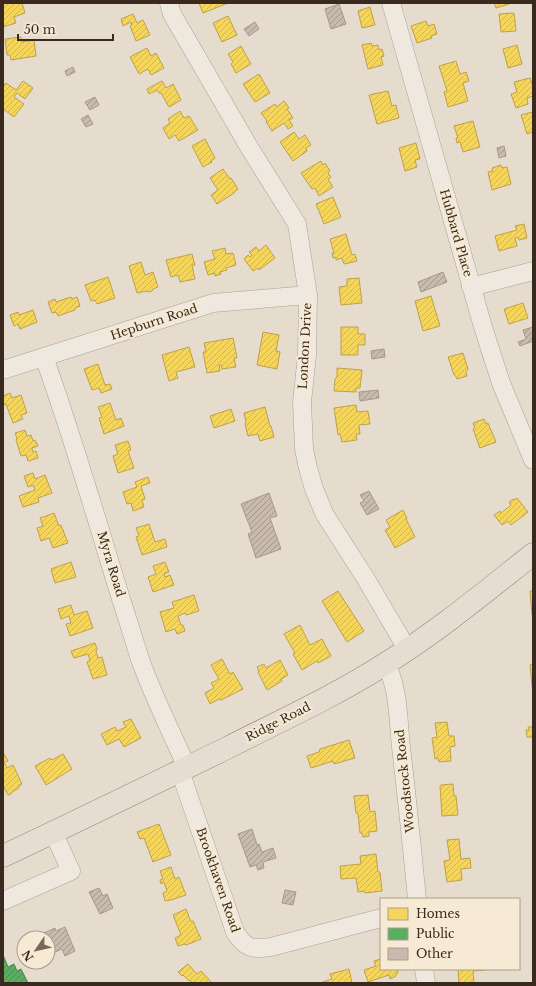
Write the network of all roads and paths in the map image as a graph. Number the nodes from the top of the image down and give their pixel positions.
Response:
1 (169, 3) edge
2 (391, 3) edge
3 (533, 270) edge
4 (471, 287) junction
5 (308, 295) junction
6 (44, 357) junction
7 (3, 370) edge
8 (533, 460) edge
9 (533, 554) edge
10 (407, 649) junction
11 (386, 664) junction
12 (184, 769) junction
13 (53, 832) junction
14 (3, 856) edge
15 (417, 898) edge
16 (3, 901) edge
17 (380, 918) edge
18 (424, 970) edge
19 (426, 983) edge

1 - 5 street, London Drive
2 - 4 street, Hubbard Place
3 - 4 street
4 - 8 street, Hubbard Place
5 - 6 street, Hepburn Road
5 - 10 street, London Drive
6 - 7 street, Hepburn Road
6 - 12 street, Myra Road
9 - 10 main road, Ridge Road
10 - 11 main road, Ridge Road
11 - 12 main road, Ridge Road
11 - 15 street, Woodstock Road
12 - 13 main road, Ridge Road
12 - 17 street, Brookhaven Road
13 - 14 main road, Ridge Road
13 - 16 street
18 - 19 street

